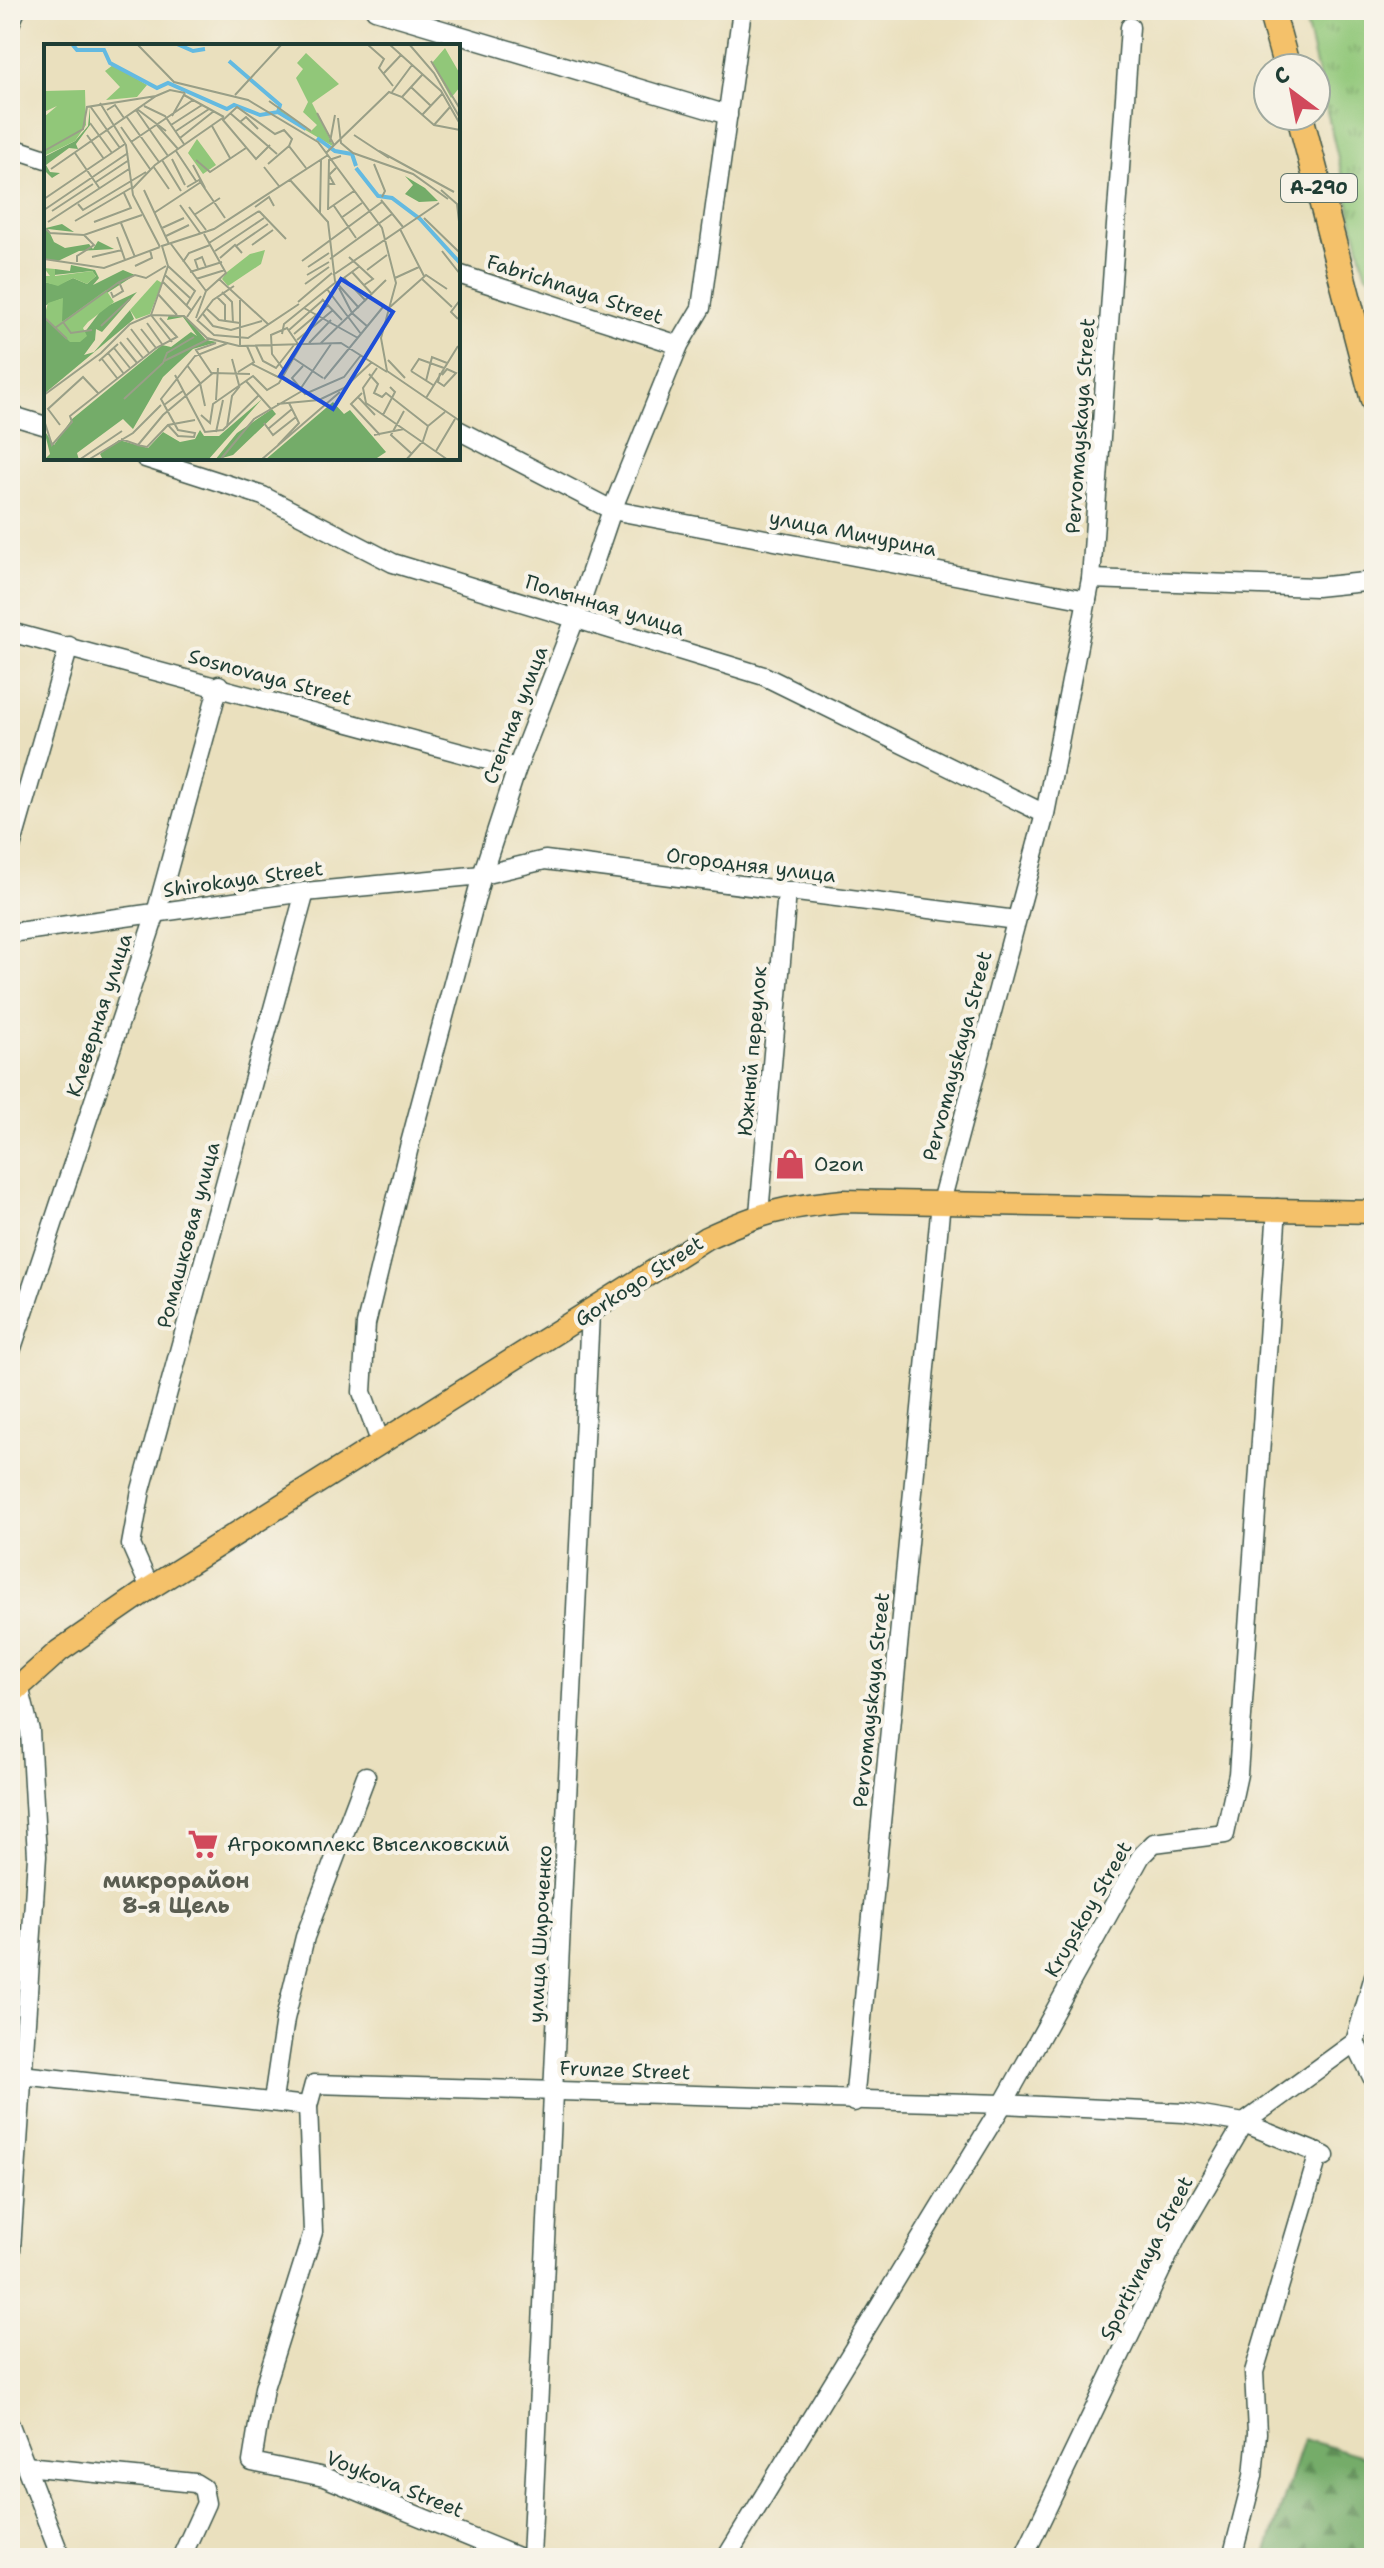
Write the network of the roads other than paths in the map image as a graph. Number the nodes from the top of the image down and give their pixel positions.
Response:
1 (16, 10) edge
2 (375, 10) edge
3 (742, 10) edge
4 (1272, 10) edge
5 (10, 24) edge
6 (1130, 27) dead end
7 (1283, 52) edge
8 (728, 115) junction
9 (1304, 132) edge
10 (10, 147) edge
11 (44, 160) edge
12 (460, 275) edge
13 (679, 345) junction
14 (1374, 400) edge
15 (10, 415) edge
16 (44, 425) edge
17 (460, 431) edge
18 (151, 460) edge
19 (612, 510) junction
20 (1091, 579) junction
21 (1374, 581) edge
22 (1087, 600) junction
23 (575, 619) junction
24 (10, 632) edge
25 (69, 646) junction
26 (219, 685) junction
27 (517, 768) junction
28 (1045, 814) junction
29 (10, 851) edge
30 (482, 875) junction
31 (305, 892) junction
32 (787, 892) junction
33 (156, 913) junction
34 (1016, 920) junction
35 (10, 933) edge
36 (941, 1202) junction
37 (1277, 1208) junction
38 (1374, 1212) edge
39 (759, 1214) junction
40 (590, 1313) junction
41 (10, 1354) edge
42 (381, 1444) junction
43 (150, 1588) junction
44 (15, 1691) edge
45 (366, 1776) dead end
46 (1374, 1976) edge
47 (1355, 2042) junction
48 (21, 2075) junction
49 (1374, 2081) edge
50 (555, 2089) junction
51 (273, 2100) junction
52 (854, 2102) junction
53 (1003, 2104) junction
54 (308, 2106) junction
55 (1244, 2123) junction
56 (10, 2264) edge
57 (10, 2425) edge
58 (26, 2466) junction
59 (61, 2558) edge
60 (181, 2558) edge
61 (520, 2558) edge
62 (531, 2558) edge
63 (726, 2558) edge
64 (1023, 2558) edge
65 (1232, 2558) edge

1 - 5 street
2 - 8 street
3 - 8 street, Степная улица
4 - 7 highway
6 - 20 street, Pervomayskaya Street
8 - 13 street, Степная улица
9 - 14 highway, А-290
10 - 11 street
12 - 13 street, Fabrichnaya Street
13 - 19 street, Степная улица
15 - 16 street
17 - 19 street, улица Мичурина
18 - 23 street, Полынная улица
19 - 22 street, улица Мичурина
19 - 23 street, Степная улица
20 - 21 street
20 - 22 street, Pervomayskaya Street
22 - 28 street, Pervomayskaya Street
23 - 27 street, Степная улица
23 - 28 street, Полынная улица
24 - 25 street, Sosnovaya Street
25 - 26 street, Sosnovaya Street
25 - 29 street
26 - 27 street, Sosnovaya Street
26 - 33 street, Клеверная улица
27 - 30 street, Степная улица
28 - 34 street, Pervomayskaya Street
30 - 31 street, Shirokaya Street
30 - 32 street, Огородняя улица
30 - 42 street, Степная улица
31 - 33 street, Shirokaya Street
31 - 43 street, Ромашковая улица
32 - 34 street, Огородняя улица
32 - 39 street, Южный переулок
33 - 35 street, Shirokaya Street
33 - 41 street, Клеверная улица
34 - 36 street, Pervomayskaya Street
36 - 37 main road, Gorkogo Street
36 - 39 main road, Gorkogo Street
36 - 52 street, Pervomayskaya Street
37 - 38 main road, Gorkogo Street
37 - 53 street, Krupskoy Street
39 - 40 main road, Gorkogo Street
40 - 42 main road, Gorkogo Street
40 - 50 street, улица Широченко
42 - 43 main road, Gorkogo Street
43 - 44 main road, Gorkogo Street
44 - 48 street
45 - 51 street
46 - 47 street
47 - 49 street
47 - 55 street, Sportivnaya Street
48 - 51 street
48 - 56 street
50 - 52 street, Frunze Street
50 - 54 street, Frunze Street
50 - 62 street, улица Широченко
51 - 54 street
52 - 53 street, Frunze Street
53 - 55 street, Frunze Street
53 - 63 street, Krupskoy Street
54 - 61 street, Voykova Street
55 - 64 street, Sportivnaya Street
55 - 65 street, Frunze Street
57 - 58 street
58 - 59 street
58 - 60 street

